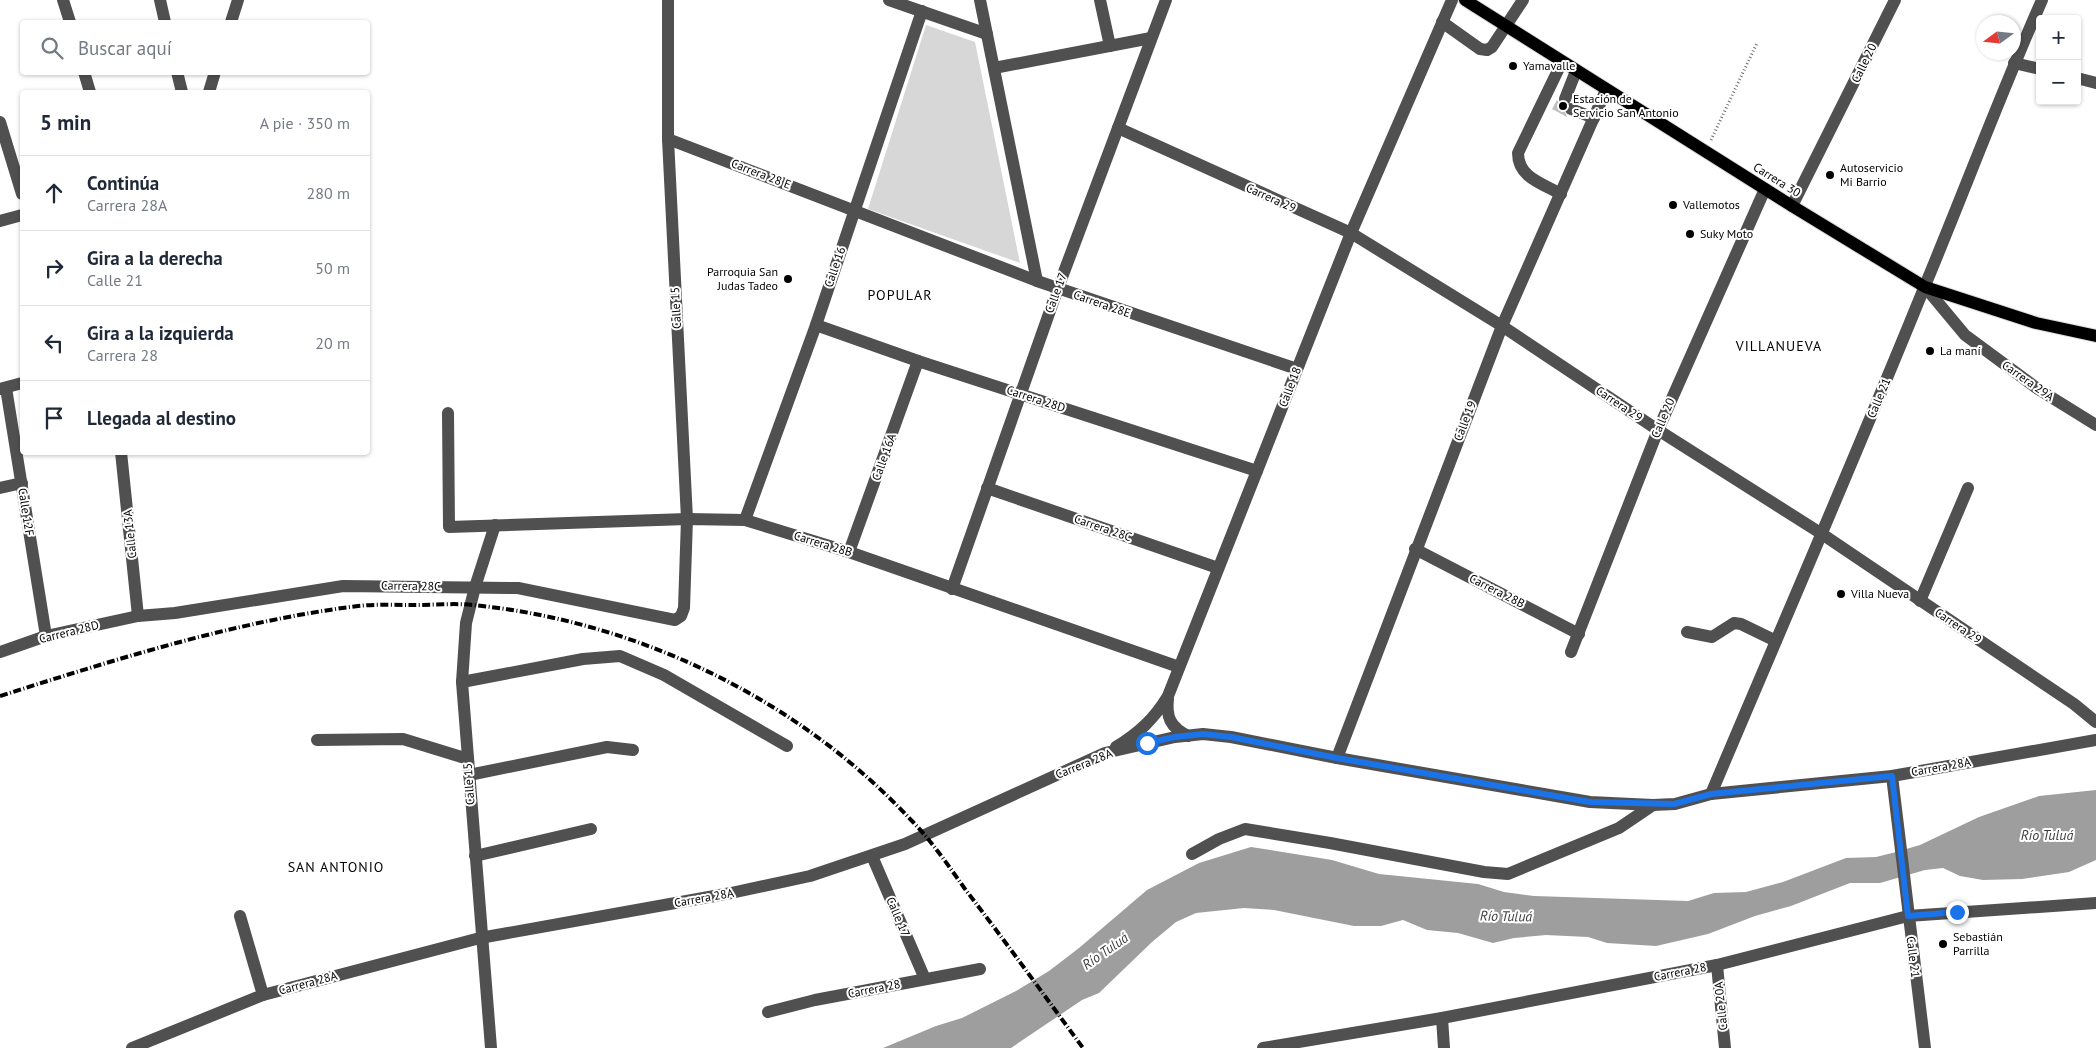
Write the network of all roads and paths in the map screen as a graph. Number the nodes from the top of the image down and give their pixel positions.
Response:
1 (63, 0) edge
2 (160, 0) edge
3 (238, 0) edge
4 (668, 0) edge
5 (889, 0) edge
6 (980, 0) edge
7 (1100, 0) edge
8 (1166, 0) edge
9 (1452, 0) edge
10 (1465, 0) edge
11 (1523, 0) edge
12 (1895, 0) edge
13 (2042, 0) edge
14 (922, 11) junction
15 (69, 20) edge
16 (165, 20) edge
17 (232, 20) edge
18 (1442, 22) junction
19 (1506, 27) junction
20 (987, 34) junction
21 (1151, 38) junction
22 (1757, 43) dead end
23 (1110, 46) junction
24 (1562, 62) junction
25 (2014, 63) junction
26 (994, 68) junction
27 (2036, 68) edge
28 (1576, 70) junction
29 (85, 75) edge
30 (178, 75) edge
31 (214, 75) edge
32 (2081, 79) edge
33 (2096, 83) edge
34 (89, 90) edge
35 (182, 90) edge
36 (209, 90) edge
37 (1606, 90) junction
38 (1594, 118) junction
39 (0, 122) edge
40 (1118, 128) junction
41 (668, 139) junction
42 (1705, 152) junction
43 (20, 187) edge
44 (1765, 189) junction
45 (1560, 194) junction
46 (1792, 206) junction
47 (855, 210) junction
48 (20, 215) edge
49 (0, 220) edge
50 (1351, 234) junction
51 (1037, 281) junction
52 (1925, 287) junction
53 (1058, 288) junction
54 (816, 325) junction
55 (1502, 326) junction
56 (2096, 336) edge
57 (918, 361) junction
58 (1297, 369) junction
59 (20, 384) edge
60 (3, 389) edge
61 (1020, 394) junction
62 (448, 413) dead end
63 (2096, 425) edge
64 (1658, 430) junction
65 (121, 455) edge
66 (1257, 470) junction
67 (22, 483) junction
68 (0, 488) edge
69 (988, 488) junction
70 (1968, 488) dead end
71 (687, 520) junction
72 (745, 520) junction
73 (495, 524) junction
74 (1822, 534) junction
75 (1416, 549) junction
76 (849, 552) junction
77 (1218, 568) junction
78 (475, 587) junction
79 (952, 588) junction
80 (1920, 600) junction
81 (138, 616) junction
82 (681, 616) joint
83 (1687, 632) dead end
84 (1579, 634) junction
85 (46, 636) junction
86 (1776, 640) junction
87 (0, 652) edge
88 (1571, 652) dead end
89 (1179, 667) junction
90 (462, 682) junction
91 (1168, 696) junction
92 (2096, 722) edge
93 (1188, 736) junction
94 (317, 740) dead end
95 (2096, 740) edge
96 (787, 746) dead end
97 (633, 750) dead end
98 (1105, 753) junction
99 (1337, 758) junction
100 (468, 759) junction
101 (469, 775) junction
102 (1892, 776) junction
103 (1711, 794) junction
104 (1653, 805) junction
105 (591, 829) dead end
106 (1192, 854) dead end
107 (474, 856) junction
108 (872, 856) junction
109 (2096, 903) edge
110 (240, 916) dead end
111 (1908, 916) junction
112 (480, 938) junction
113 (1717, 964) junction
114 (980, 969) dead end
115 (925, 979) junction
116 (263, 996) junction
117 (768, 1012) dead end
118 (1442, 1018) junction
119 (132, 1048) edge
120 (491, 1048) edge
121 (1263, 1048) edge
122 (1444, 1048) edge
123 (1725, 1048) edge
124 (1925, 1048) edge

1 - 15 street
2 - 16 street
3 - 17 street
4 - 41 street, Calle 15
5 - 14 street
6 - 20 street
7 - 23 street
8 - 21 street, Calle 17
9 - 18 street, Calle 18
10 - 19 main road, Carrera 30
11 - 19 street
12 - 46 street, Calle 20
13 - 25 street, Calle 21
14 - 20 street
14 - 47 street, Calle 16
18 - 19 street
18 - 50 street, Calle 18
19 - 24 main road, Carrera 30
20 - 26 street
21 - 23 street
21 - 40 street, Calle 17
22 - 42 path
23 - 26 street
24 - 28 main road, Carrera 30
24 - 45 street
25 - 27 street
25 - 52 street, Calle 21
26 - 51 street
28 - 37 main road, Carrera 30
28 - 38 street
29 - 34 street
30 - 35 street
31 - 36 street
32 - 33 street
37 - 38 street, Calle 19
37 - 42 main road, Carrera 30
38 - 45 street, Calle 19
39 - 43 street
40 - 50 street, Carrera 29
40 - 53 street, Calle 17
41 - 47 street, Carrera 28 E
41 - 71 street, Calle 15
42 - 44 main road, Carrera 30
44 - 46 main road, Carrera 30
44 - 64 street, Calle 20
45 - 55 street, Calle 19
46 - 52 main road, Carrera 30
47 - 51 street, Carrera 28E
47 - 54 street, Calle 16
48 - 49 street
50 - 55 street, Carrera 29
50 - 58 street, Calle 18
51 - 53 street, Carrera 28E
52 - 56 main road, Carrera 30
52 - 63 street, Carrera 29A
52 - 74 street, Calle 21
53 - 58 street, Carrera 28E
53 - 61 street, Calle 17
54 - 57 street, Carrera 28D
54 - 72 street, Calle 16
55 - 64 street, Carrera 29
55 - 75 street, Calle 19
57 - 61 street, Carrera 28D
57 - 76 street, Calle 16A
58 - 66 street, Calle 18
59 - 60 street
60 - 67 street, Calle 12F
61 - 66 street, Carrera 28D
61 - 69 street, Calle 17
62 - 73 street, Carrera 28B
64 - 74 street, Carrera 29
64 - 84 street, Calle 20
65 - 81 street, Calle 13A
66 - 77 street, Calle 18
67 - 68 street
67 - 85 street, Calle 12F
69 - 77 street, Carrera 28C
69 - 79 street, Calle 17
70 - 80 street
71 - 72 street, Carrera 28B
71 - 73 street, Carrera 28B
71 - 82 street, Calle 15
72 - 76 street, Carrera 28B
73 - 78 street, Calle 15
74 - 80 street, Carrera 29
74 - 86 street, Calle 21
75 - 84 street, Carrera 28B
75 - 99 street, Calle 19
76 - 79 street, Carrera 28B
77 - 89 street, Calle 18
78 - 81 street, Carrera 28C
78 - 82 street, Carrera 28C
78 - 90 street, Calle 15
79 - 89 street, Carrera 28B
80 - 92 street, Carrera 29
81 - 85 street, Carrera 28D
83 - 86 street
84 - 88 street, Calle 20
85 - 87 street, Carrera 28D
86 - 103 street, Calle 21
89 - 91 street, Calle 18
90 - 96 street
90 - 100 street, Calle 15
91 - 93 street
91 - 98 street, Calle 18
93 - 98 street, Carrera 28A
93 - 99 street, Carrera 28A
94 - 100 street
95 - 102 street, Carrera 28A
97 - 101 street
98 - 108 street, Carrera 28A
99 - 104 street, Carrera 28A
100 - 101 street, Calle 15
101 - 107 street, Calle 15
102 - 103 street, Carrera 28A
102 - 111 street, Calle 21
103 - 104 street, Carrera 28A
104 - 106 street
105 - 107 street
107 - 112 street, Calle 15
108 - 112 street, Carrera 28A
108 - 115 street, Calle 17
109 - 111 street, Carrera 28
110 - 116 street
111 - 113 street, Carrera 28
111 - 124 street, Calle 21
112 - 116 street, Carrera 28A
112 - 120 street, Calle 15
113 - 118 street, Carrera 28
113 - 123 street, Calle 20A
114 - 115 street, Carrera 28
115 - 117 street, Carrera 28
116 - 119 street, Carrera 28A
118 - 121 street, Carrera 28
118 - 122 street

